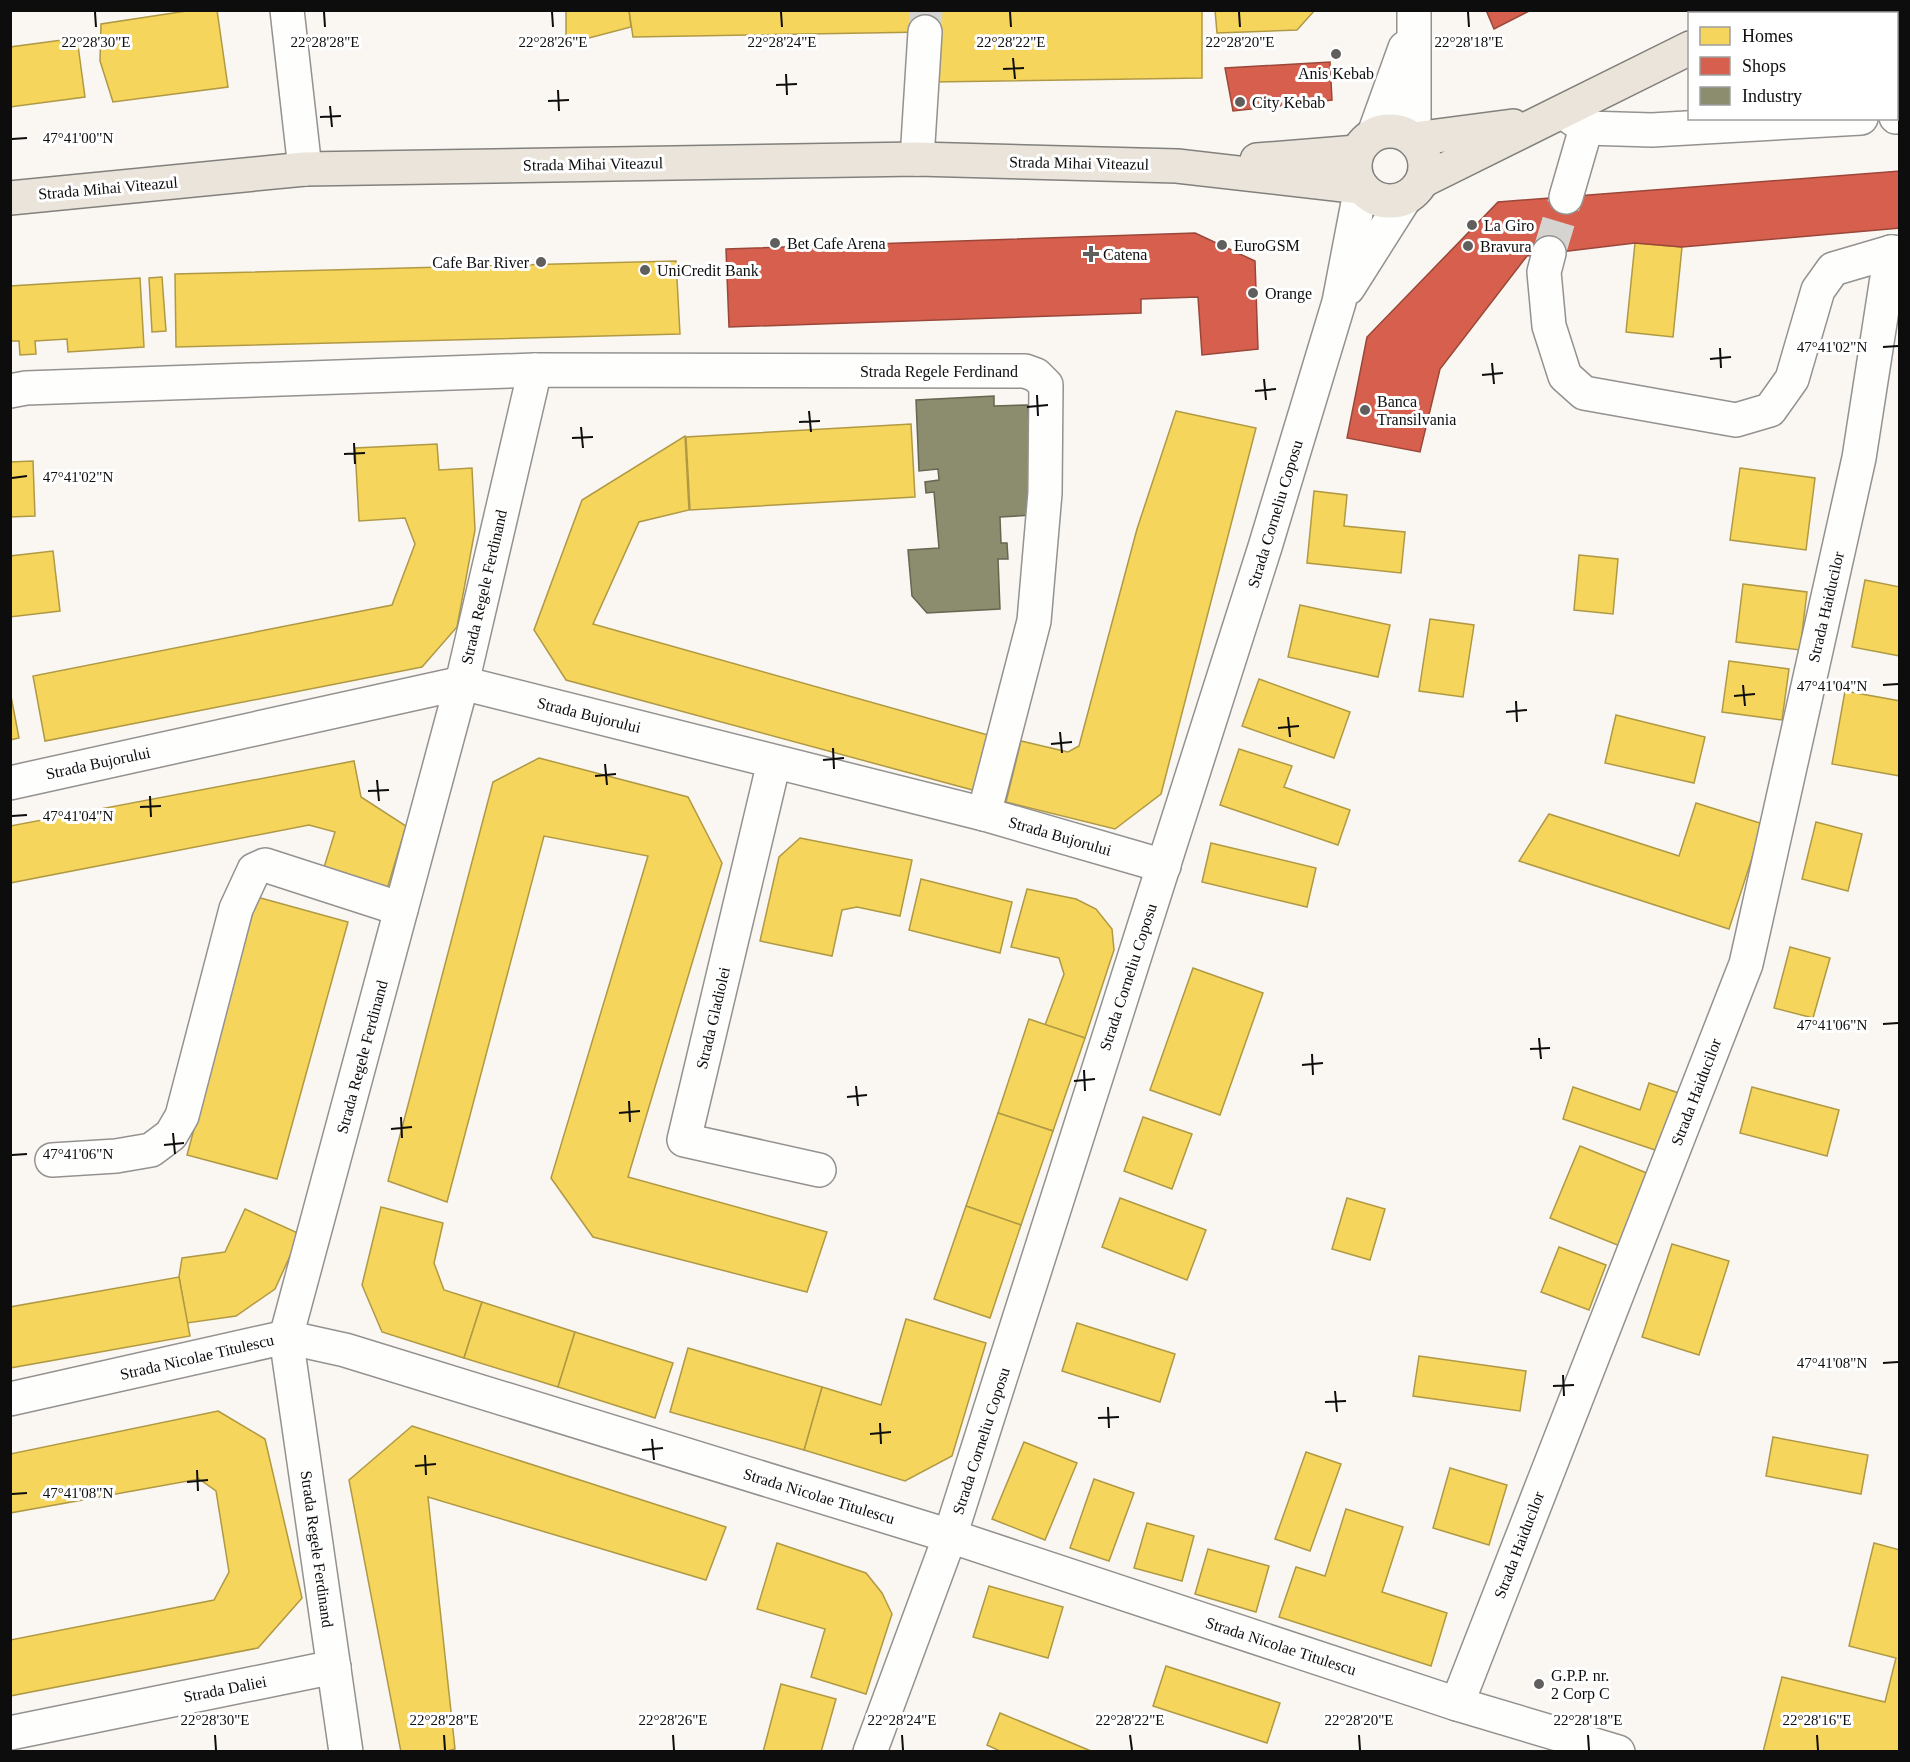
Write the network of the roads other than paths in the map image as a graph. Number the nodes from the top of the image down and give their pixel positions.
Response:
1 (287, 10) edge
2 (1413, 19) edge
3 (925, 32) tunnel mouth
4 (1688, 49) edge
5 (1826, 120) edge
6 (1562, 121) junction
7 (1414, 139) junction
8 (1366, 143) junction
9 (917, 159) junction
10 (1177, 166) junction
11 (305, 169) junction
12 (1361, 187) junction
13 (1414, 189) junction
14 (1566, 197) tunnel mouth
15 (10, 198) edge
16 (1549, 253) tunnel mouth
17 (1895, 253) edge
18 (1340, 302) junction
19 (535, 370) junction
20 (10, 391) edge
21 (462, 683) junction
22 (774, 762) junction
23 (10, 783) edge
24 (984, 814) junction
25 (1164, 866) junction
26 (401, 909) junction
27 (52, 1160) dead end
28 (819, 1170) dead end
29 (286, 1336) junction
30 (10, 1399) edge
31 (950, 1536) junction
32 (334, 1667) junction
33 (1457, 1704) junction
34 (10, 1733) edge
35 (346, 1752) edge
36 (870, 1752) edge
37 (1618, 1752) edge

1 - 11 street
2 - 7 street
2 - 8 street
3 - 9 street
4 - 6 main road
5 - 6 street
6 - 7 main road
6 - 13 main road
6 - 14 street
7 - 8 main road
7 - 13 main road
8 - 10 main road, Strada Mihai Viteazul
8 - 12 main road
9 - 10 main road, Strada Mihai Viteazul
9 - 11 main road, Strada Mihai Viteazul
10 - 12 main road, Strada Mihai Viteazul
11 - 15 main road, Strada Mihai Viteazul
12 - 13 main road
12 - 18 street, Strada Corneliu Coposu
13 - 18 street, Strada Corneliu Coposu
16 - 17 street
17 - 33 street, Strada Haiducilor
18 - 25 street, Strada Corneliu Coposu
19 - 20 street, Strada Regele Ferdinand
19 - 21 street, Strada Regele Ferdinand
19 - 24 street, Strada Regele Ferdinand
21 - 22 street, Strada Bujorului
21 - 23 street, Strada Bujorului
21 - 26 street, Strada Regele Ferdinand
22 - 24 street, Strada Bujorului
22 - 28 street, Strada Gladiolei
24 - 25 street, Strada Bujorului
25 - 31 street, Strada Corneliu Coposu
26 - 27 street
26 - 29 street, Strada Regele Ferdinand
29 - 30 street, Strada Nicolae Titulescu
29 - 31 street, Strada Nicolae Titulescu
29 - 32 street, Strada Regele Ferdinand
31 - 33 street, Strada Nicolae Titulescu
31 - 36 street, Strada Corneliu Coposu
32 - 34 street, Strada Daliei
32 - 35 street, Strada Regele Ferdinand
33 - 37 street, Strada Nicolae Titulescu

